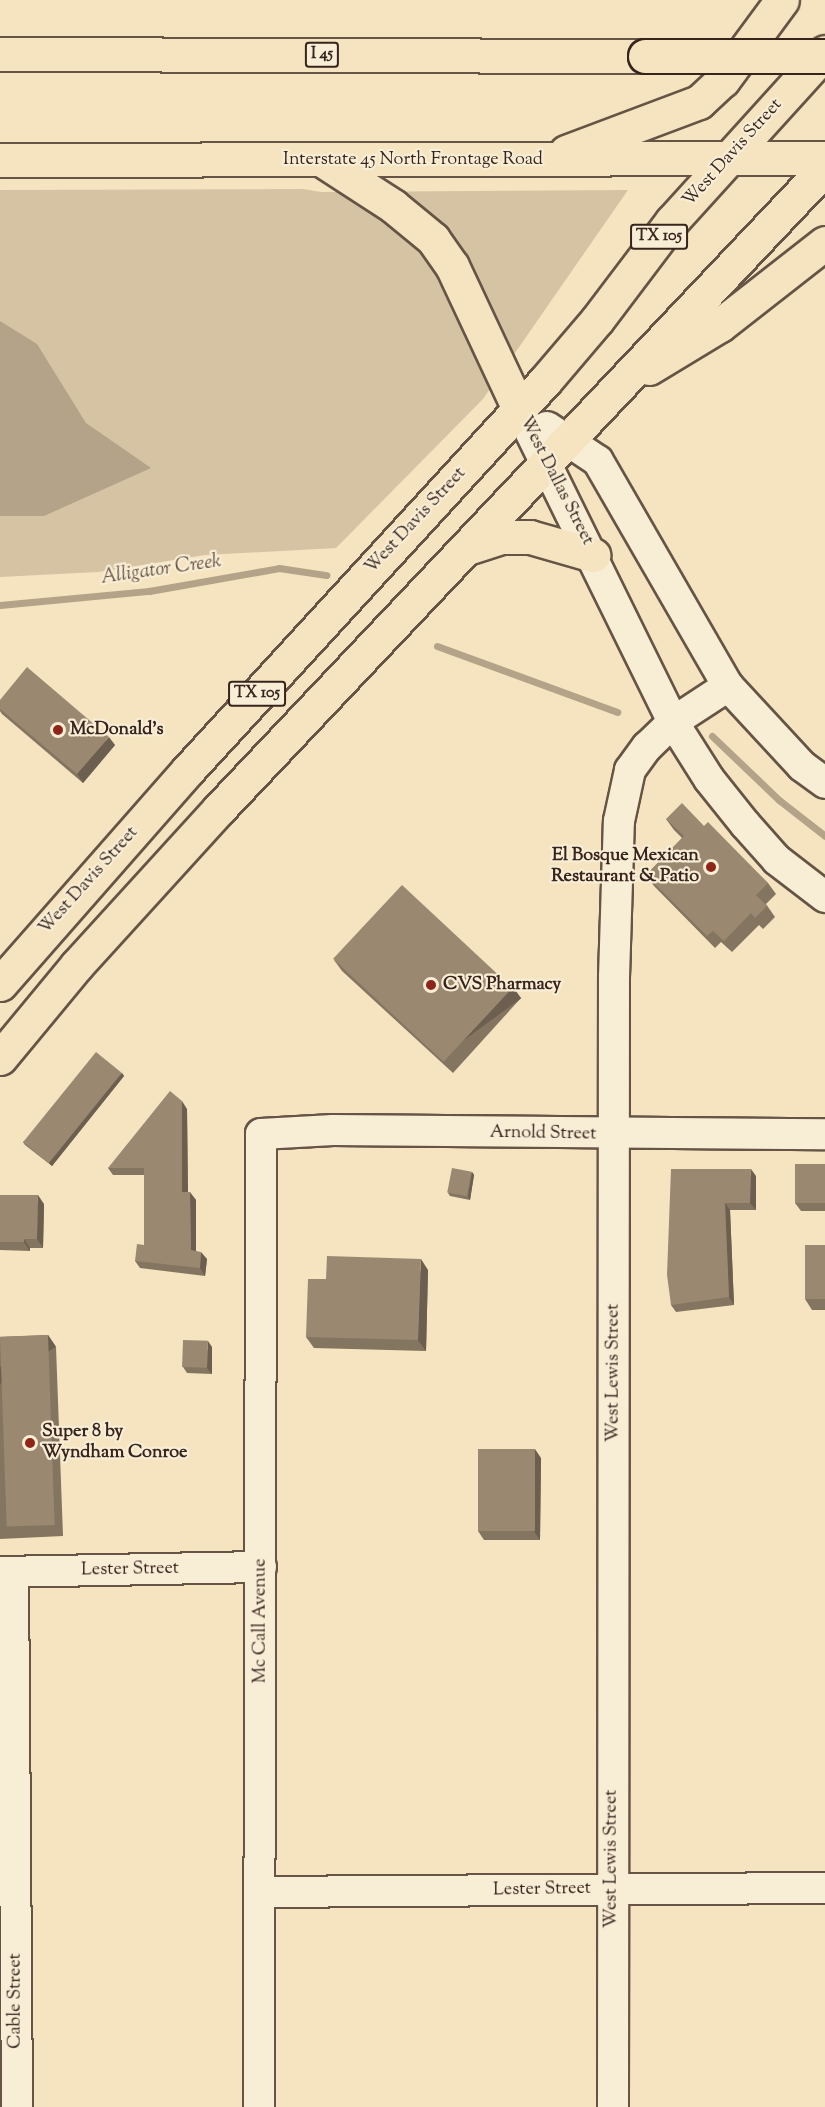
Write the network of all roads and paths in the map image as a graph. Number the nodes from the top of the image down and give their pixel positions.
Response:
1 (782, 0) edge
2 (0, 54) edge
3 (825, 54) edge
4 (726, 158) junction
5 (825, 158) edge
6 (0, 160) edge
7 (322, 160) junction
8 (545, 160) junction
9 (825, 168) edge
10 (825, 243) edge
11 (621, 384) junction
12 (519, 409) junction
13 (557, 452) junction
14 (467, 548) junction
15 (593, 555) junction
16 (728, 686) junction
17 (673, 722) junction
18 (188, 770) junction
19 (825, 783) edge
20 (187, 844) junction
21 (825, 897) edge
22 (0, 984) edge
23 (0, 1058) edge
24 (261, 1134) joint
25 (825, 1134) edge
26 (614, 1135) junction
27 (261, 1567) junction
28 (6, 1572) edge
29 (825, 1888) edge
30 (612, 1889) junction
31 (260, 1893) junction
32 (17, 2107) edge
33 (259, 2107) edge
34 (613, 2107) edge

1 - 8 main road
2 - 3 main road, I 45, bridge
3 - 4 main road, West Davis Street / TX 105
4 - 5 main road, Interstate 45 North Frontage Road
4 - 8 main road, Interstate 45 North Frontage Road
4 - 12 main road, West Davis Street / TX 105
6 - 7 main road, Interstate 45 North Frontage Road
7 - 8 main road, Interstate 45 North Frontage Road
7 - 12 main road
9 - 11 main road, TX 105
10 - 11 main road
11 - 13 main road, TX 105
12 - 13 street, West Dallas Street
12 - 18 main road, West Davis Street / TX 105
13 - 14 main road, TX 105
13 - 15 street, West Dallas Street
13 - 16 street, West Dallas Street
14 - 15 main road
14 - 20 main road, TX 105
15 - 17 street, West Dallas Street
16 - 17 street, West Lewis Street
16 - 19 street, West Dallas Street
17 - 21 street, West Dallas Street
17 - 26 street, West Lewis Street
18 - 20 main road
18 - 22 main road, West Davis Street / TX 105
20 - 23 main road, TX 105
24 - 26 street, Arnold Street
24 - 27 street, Mc Call Avenue
25 - 26 street, Arnold Street
26 - 30 street, West Lewis Street
27 - 28 street, Lester Street
27 - 31 street, Mc Call Avenue
28 - 32 street, Cable Street
29 - 30 street, Lester Street
30 - 31 street, Lester Street
30 - 34 street, West Lewis Street
31 - 33 street, Mc Call Avenue

